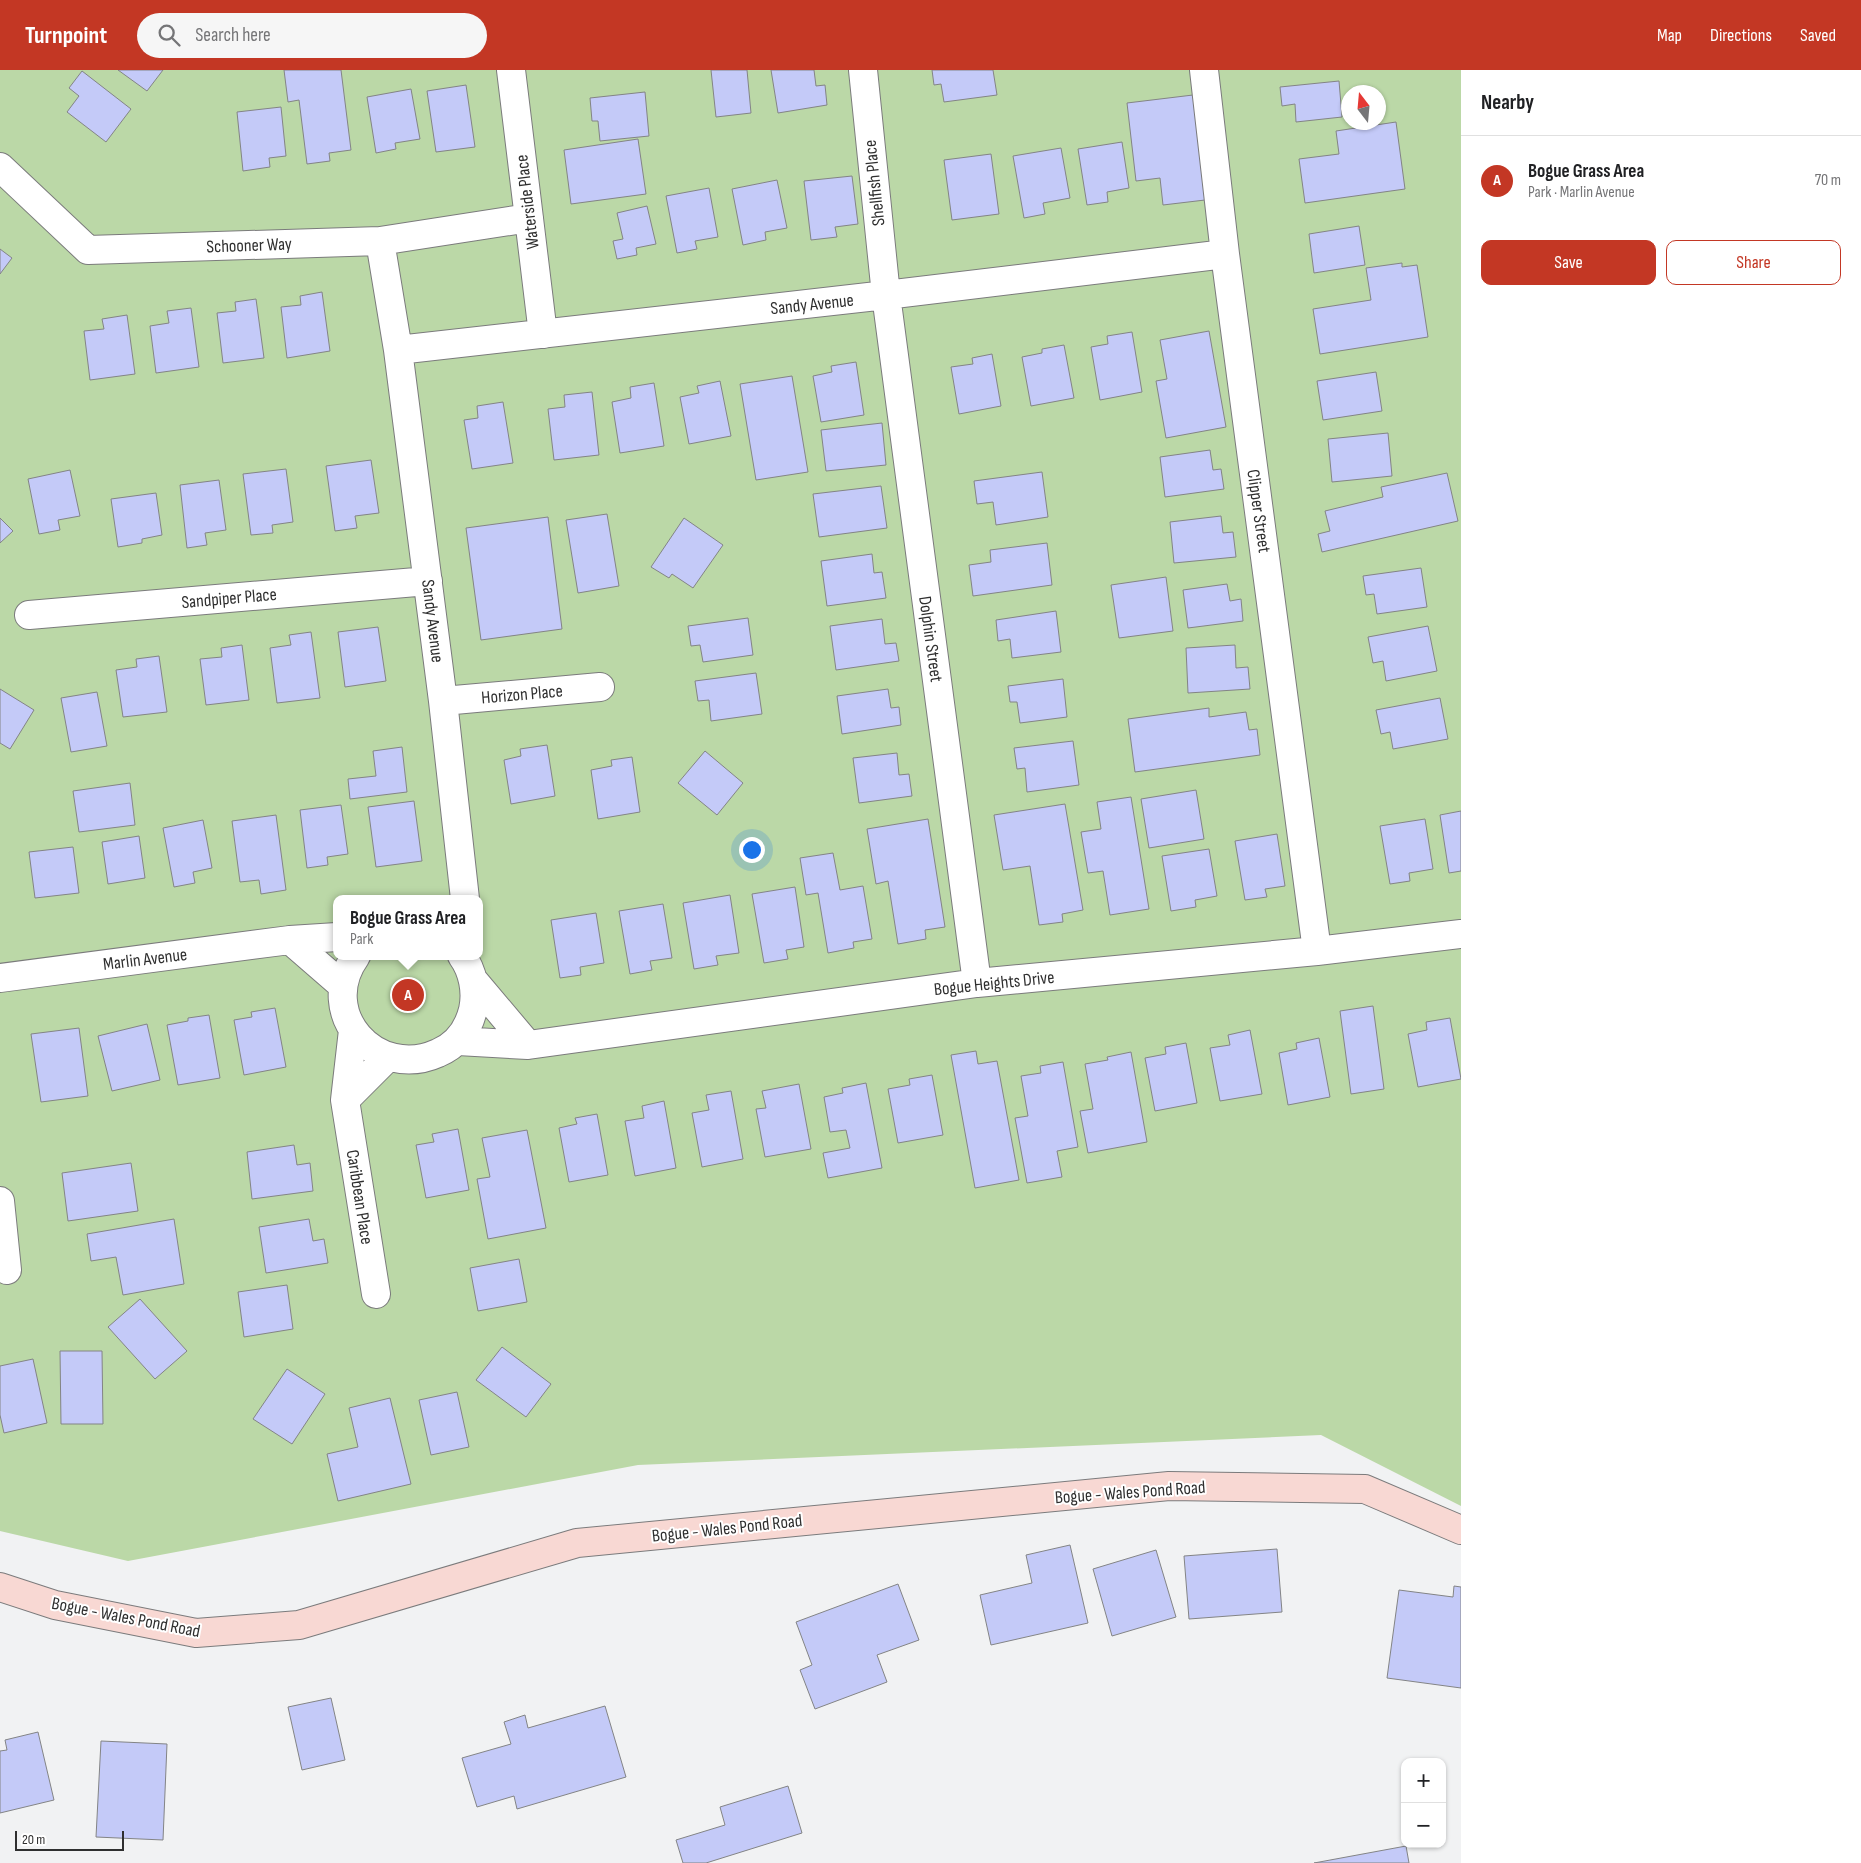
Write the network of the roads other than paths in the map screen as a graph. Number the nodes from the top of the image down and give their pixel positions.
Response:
1 (511, 70) edge
2 (863, 70) edge
3 (1204, 70) edge
4 (0, 167) edge
5 (529, 218) junction
6 (380, 241) junction
7 (1225, 254) junction
8 (886, 296) junction
9 (543, 334) junction
10 (398, 350) junction
11 (428, 581) junction
12 (29, 615) dead end
13 (600, 687) dead end
14 (443, 701) junction
15 (463, 895) edge
16 (1461, 934) edge
17 (333, 937) edge
18 (290, 940) junction
19 (1317, 951) junction
20 (353, 960) edge
21 (467, 964) edge
22 (0, 978) edge
23 (977, 984) junction
24 (343, 986) junction
25 (352, 1030) junction
26 (458, 1041) junction
27 (528, 1045) junction
28 (388, 1057) junction
29 (345, 1100) junction
30 (0, 1201) edge
31 (7, 1270) dead end
32 (376, 1294) dead end
33 (1461, 1530) edge
34 (0, 1587) edge

1 - 5 street, Waterside Place
2 - 8 street, Shellfish Place
3 - 7 street, Clipper Street
4 - 6 street, Schooner Way
5 - 6 street, Schooner Way
5 - 9 street, Waterside Place
6 - 10 street, Sandy Avenue
7 - 8 street, Sandy Avenue
7 - 19 street, Clipper Street
8 - 9 street, Sandy Avenue
8 - 23 street, Dolphin Street
9 - 10 street, Sandy Avenue
10 - 11 street, Sandy Avenue
11 - 12 street, Sandpiper Place
11 - 14 street, Sandy Avenue
13 - 14 street, Horizon Place
14 - 15 street, Sandy Avenue
16 - 19 street, Bogue Heights Drive
17 - 18 street, Marlin Avenue
18 - 22 street, Marlin Avenue
18 - 24 street
19 - 23 street, Bogue Heights Drive
20 - 24 street
21 - 26 street
21 - 27 street
23 - 27 street, Bogue Heights Drive
24 - 25 street
25 - 28 street
25 - 29 street, Caribbean Place
26 - 27 street, Bogue Heights Drive
26 - 28 street
28 - 29 street
29 - 32 street, Caribbean Place
30 - 31 street
33 - 34 street, Bogue - Wales Pond Road

